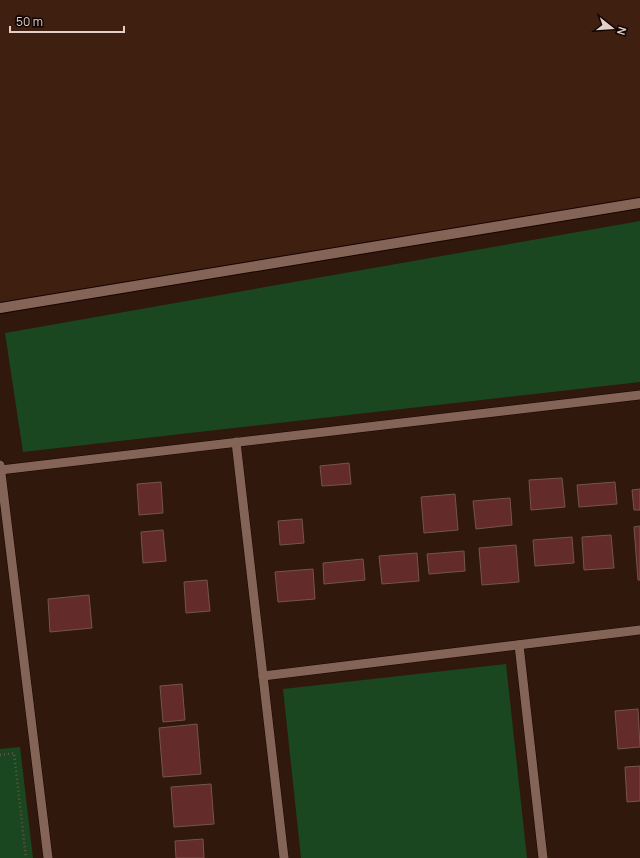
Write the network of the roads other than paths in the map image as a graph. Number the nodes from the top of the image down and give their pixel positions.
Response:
1 (640, 202) edge
2 (0, 308) edge
3 (640, 395) edge
4 (236, 442) junction
5 (0, 468) edge
6 (640, 630) edge
7 (519, 645) junction
8 (263, 676) junction
9 (48, 858) edge
10 (284, 858) edge
11 (543, 858) edge

1 - 2 street
3 - 4 lane
4 - 5 lane
4 - 8 lane
5 - 9 lane
6 - 7 lane
7 - 8 lane
7 - 11 lane
8 - 10 lane

